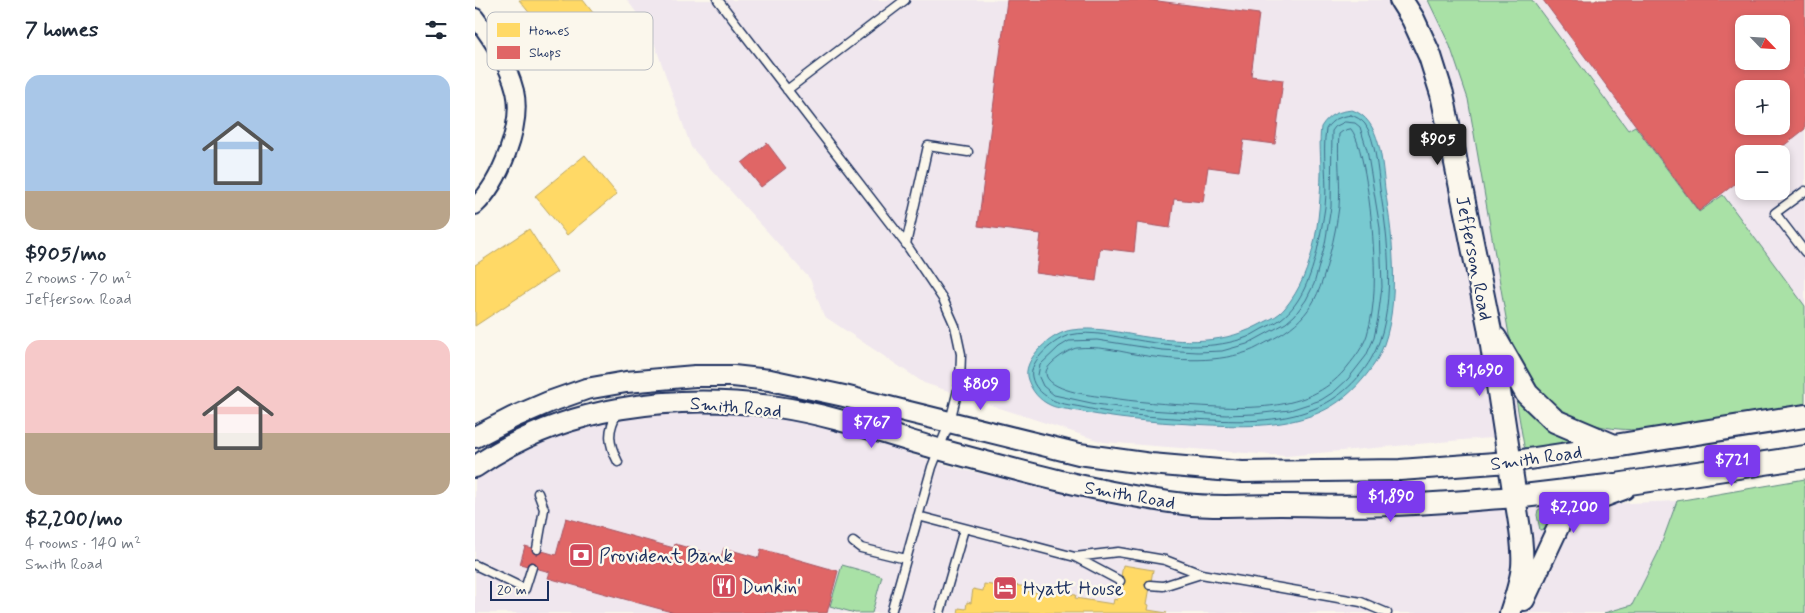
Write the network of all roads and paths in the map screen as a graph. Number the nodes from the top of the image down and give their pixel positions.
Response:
1 (718, 0) edge
2 (905, 0) edge
3 (1401, 0) edge
4 (475, 17) edge
5 (487, 33) edge
6 (508, 70) edge
7 (787, 90) junction
8 (968, 152) dead end
9 (1805, 191) edge
10 (475, 206) edge
11 (906, 244) junction
12 (1805, 252) edge
13 (1489, 326) junction
14 (620, 408) junction
15 (1805, 416) edge
16 (950, 421) junction
17 (475, 437) edge
18 (1614, 446) junction
19 (939, 449) junction
20 (1805, 457) edge
21 (618, 462) dead end
22 (1509, 462) junction
23 (475, 467) edge
24 (1653, 479) junction
25 (537, 493) dead end
26 (1515, 497) junction
27 (918, 516) junction
28 (964, 529) junction
29 (853, 542) dead end
30 (537, 549) dead end
31 (1075, 557) junction
32 (906, 559) junction
33 (475, 565) edge
34 (532, 567) dead end
35 (1201, 574) junction
36 (1120, 581) dead end
37 (1150, 586) dead end
38 (1382, 612) edge
39 (891, 613) edge
40 (940, 613) edge
41 (1510, 613) edge
42 (1518, 613) edge

1 - 7 lane
2 - 7 lane
3 - 13 main road, Jefferson Road
4 - 5 street
6 - 10 street
7 - 11 lane
8 - 11 lane
9 - 12 lane
11 - 16 lane
13 - 18 main road
13 - 22 main road, Jefferson Road
14 - 19 street, Smith Road
14 - 21 lane
14 - 23 street, Smith Road
15 - 18 main road, Smith Road
16 - 17 street, Smith Road
16 - 19 lane
16 - 22 street, Smith Road
18 - 22 street, Smith Road
19 - 26 street, Smith Road
19 - 27 lane
20 - 24 main road, Smith Road
22 - 26 main road, Jefferson Road
24 - 26 main road, Smith Road
24 - 42 street
25 - 30 lane
26 - 41 street, Jefferson Road
27 - 28 lane
27 - 32 lane
28 - 31 lane
28 - 40 lane
29 - 32 lane
31 - 35 lane
31 - 36 lane
32 - 39 lane
33 - 34 lane
35 - 37 lane
35 - 38 lane

